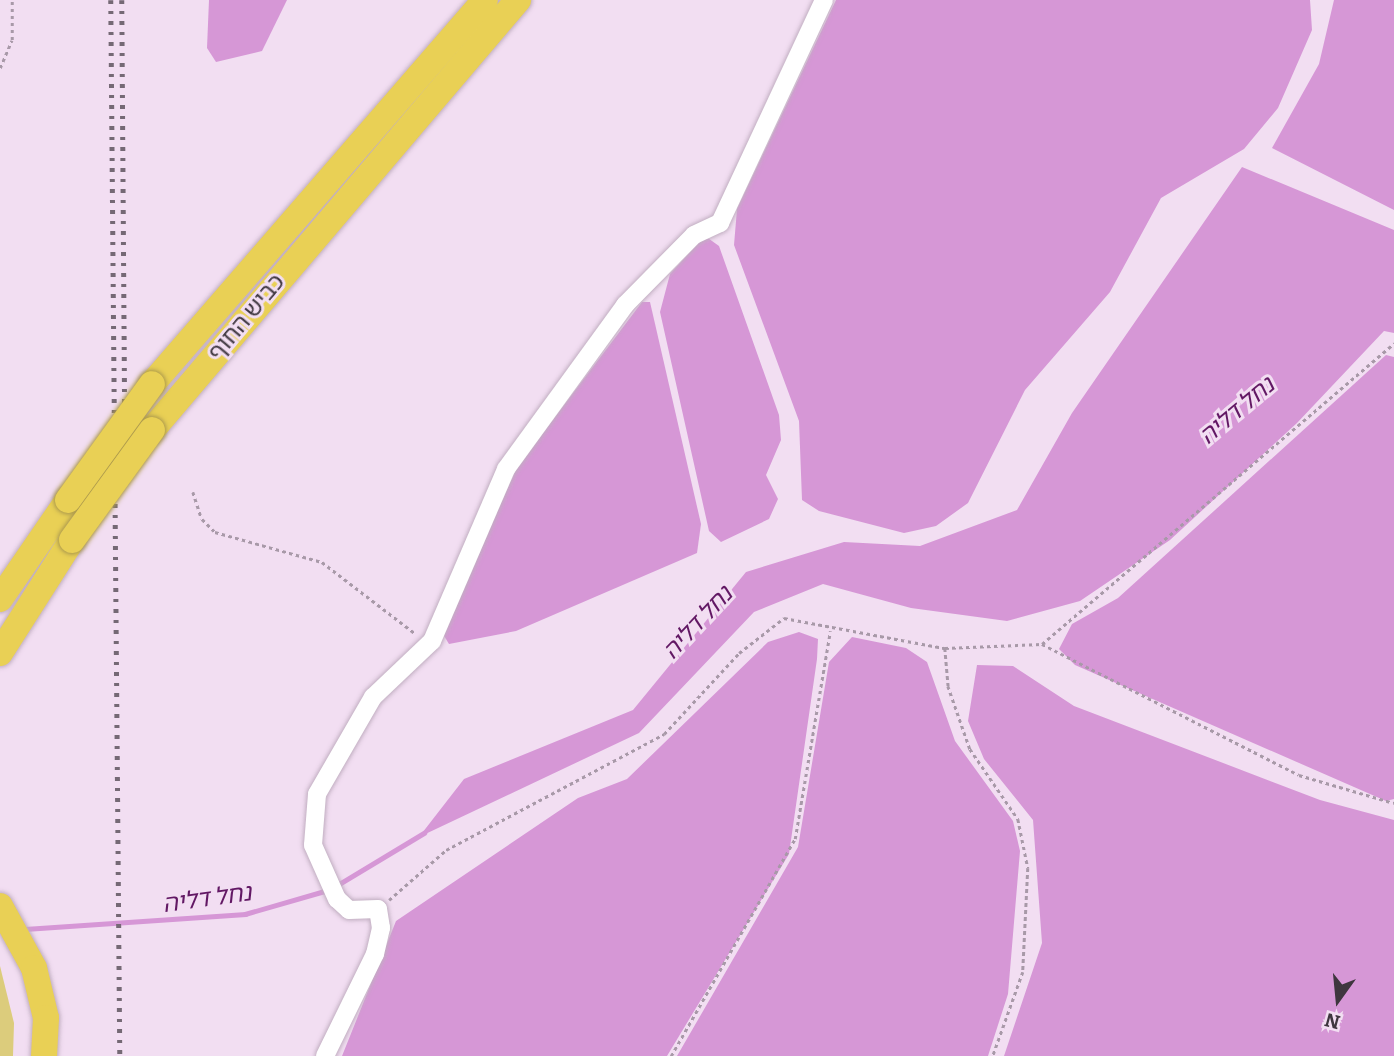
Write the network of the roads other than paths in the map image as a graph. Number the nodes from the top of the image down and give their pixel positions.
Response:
1 (485, 0) edge
2 (518, 0) edge
3 (824, 0) edge
4 (36, 544) junction
5 (0, 580) edge
6 (0, 599) edge
7 (0, 653) edge
8 (0, 906) edge
9 (0, 926) edge
10 (31, 1056) edge
11 (44, 1056) edge
12 (325, 1056) edge

1 - 4 highway, כביש החוף, bridge
2 - 7 highway, כביש החוף, bridge
3 - 12 street
4 - 5 highway
4 - 6 highway, כביש החוף
8 - 11 highway
9 - 10 highway

